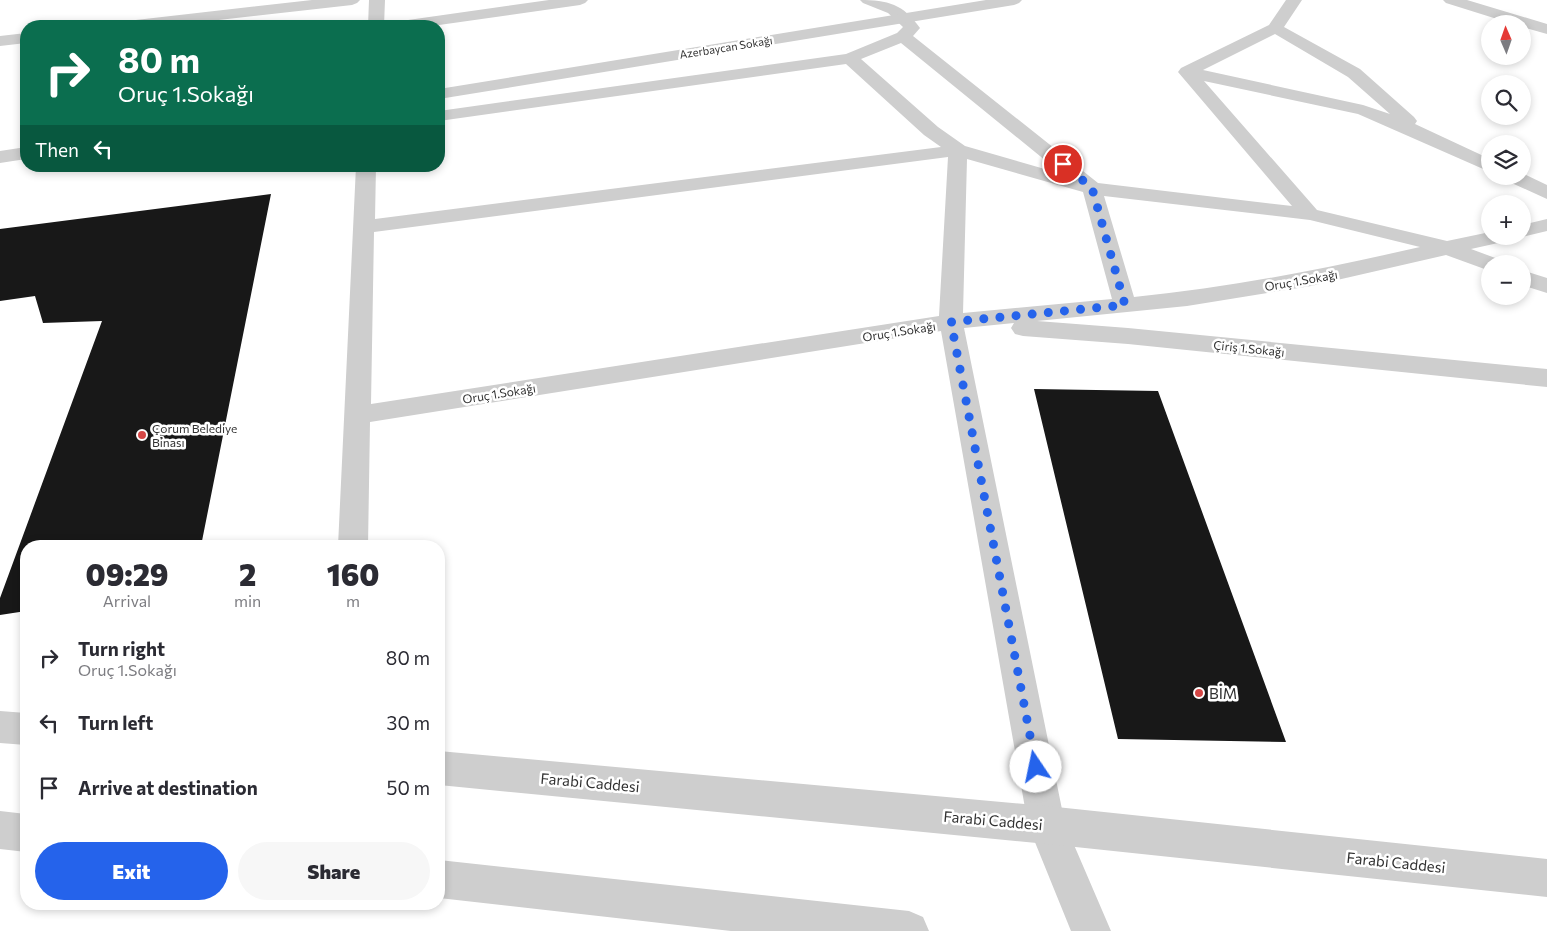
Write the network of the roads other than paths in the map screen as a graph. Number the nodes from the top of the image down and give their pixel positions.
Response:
1 (352, 0) edge
2 (376, 0) edge
3 (580, 0) edge
4 (868, 0) edge
5 (945, 0) edge
6 (1014, 0) edge
7 (1294, 0) edge
8 (1451, 0) edge
9 (179, 20) edge
10 (376, 20) edge
11 (442, 20) edge
12 (900, 21) junction
13 (1275, 28) junction
14 (1547, 29) edge
15 (20, 39) edge
16 (0, 41) edge
17 (850, 58) junction
18 (1187, 72) junction
19 (445, 81) edge
20 (445, 93) edge
21 (445, 115) edge
22 (1422, 134) junction
23 (958, 150) junction
24 (20, 154) edge
25 (0, 157) edge
26 (1481, 162) edge
27 (366, 172) edge
28 (1531, 185) edge
29 (1092, 188) junction
30 (1547, 193) edge
31 (1310, 214) junction
32 (1547, 225) edge
33 (365, 227) junction
34 (1531, 229) edge
35 (1481, 240) edge
36 (1448, 248) junction
37 (1481, 261) edge
38 (1531, 280) edge
39 (1547, 286) edge
40 (1125, 305) junction
41 (951, 322) junction
42 (1547, 378) edge
43 (358, 415) junction
44 (353, 540) edge
45 (0, 727) edge
46 (20, 729) edge
47 (445, 769) edge
48 (1047, 825) junction
49 (0, 830) edge
50 (20, 832) edge
51 (1547, 878) edge
52 (445, 880) edge
53 (909, 931) edge
54 (1091, 931) edge

1 - 9 street
2 - 10 street
3 - 11 street
4 - 12 street
5 - 12 street, Azerbaycan Sokağı
6 - 12 street, Azerbaycan Sokağı
7 - 13 street
8 - 14 street
12 - 17 street
12 - 19 street, Azerbaycan Sokağı
12 - 20 street, Azerbaycan Sokağı
12 - 29 street
13 - 18 street
13 - 22 street
15 - 16 street
17 - 21 street
17 - 23 street
18 - 22 street
18 - 31 street
22 - 26 street
23 - 29 street
23 - 33 street
23 - 41 street
24 - 25 street
27 - 33 street
28 - 30 street
29 - 31 street
29 - 40 street
31 - 36 street
32 - 34 street
33 - 43 street
35 - 36 street, Oruç 1.Sokağı
36 - 37 street
36 - 40 street, Oruç 1.Sokağı
38 - 39 street
40 - 41 street, Oruç 1.Sokağı
41 - 42 street, Çiriş 1.Sokağı
41 - 43 street, Oruç 1.Sokağı
41 - 48 street
43 - 44 street
45 - 46 street
47 - 48 street, Farabi Caddesi
48 - 51 street, Farabi Caddesi
48 - 54 street
49 - 50 street
52 - 53 street

